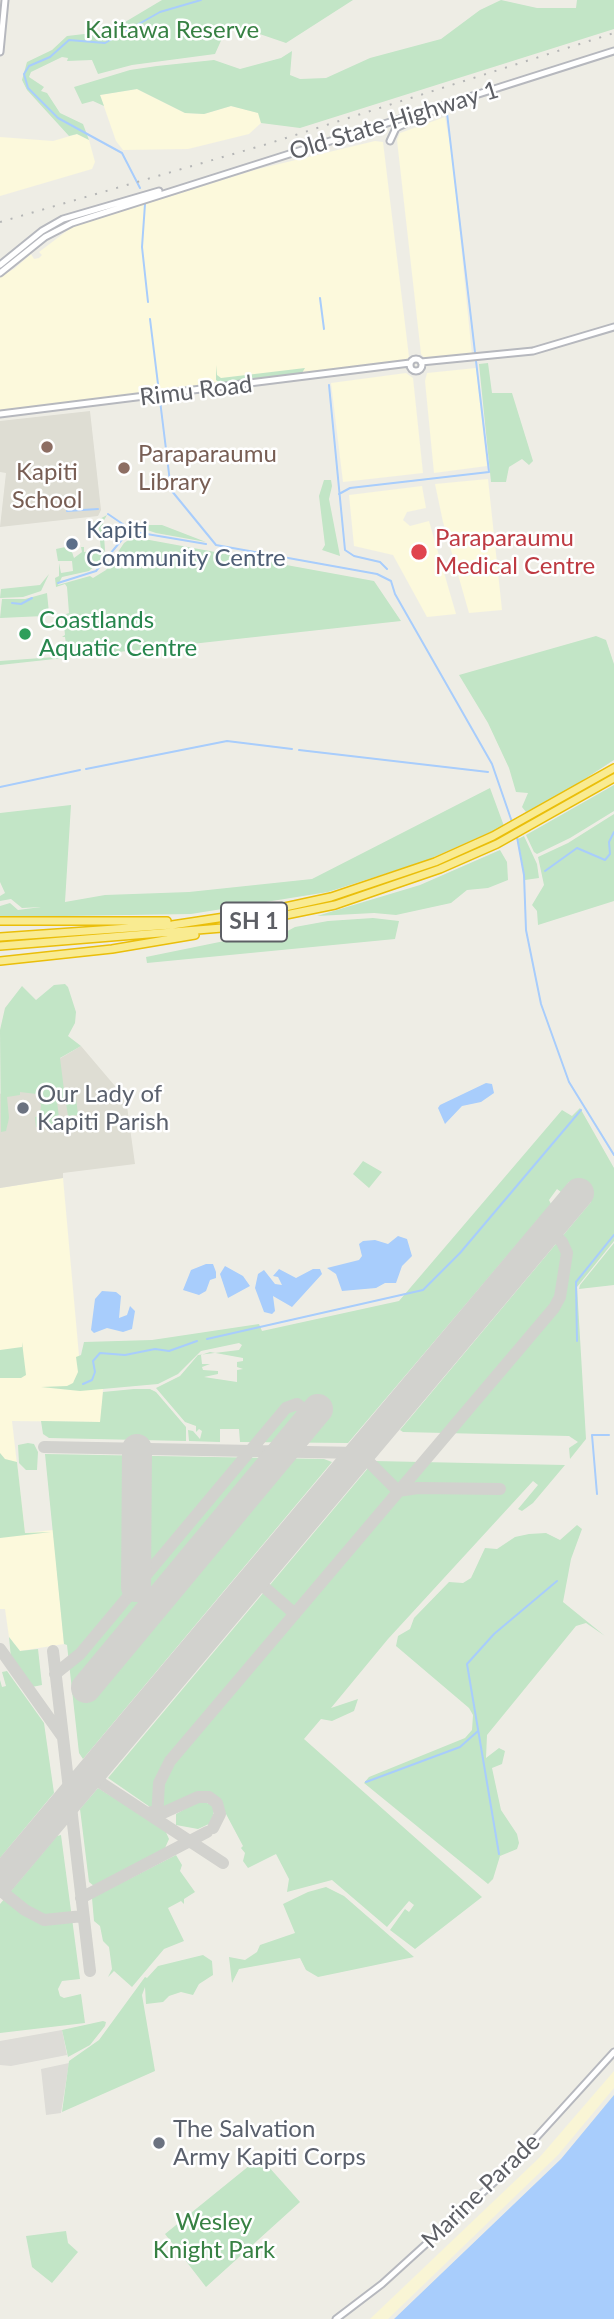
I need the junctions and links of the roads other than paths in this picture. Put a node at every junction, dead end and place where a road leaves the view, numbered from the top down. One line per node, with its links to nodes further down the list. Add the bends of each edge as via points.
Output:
1 (5, 0): 3 (main road)
2 (614, 51): 4 (main road, Old State Highway 1)
3 (0, 52)
4 (445, 105): 5 (main road, via 396,128); 6 (main road, Old State Highway 1)
5 (390, 141)
6 (143, 198): 7 (main road, Old State Highway 1, via 52,225); 8 (main road, Old State Highway 1, via 45,237)
7 (0, 265)
8 (0, 273)
9 (614, 327): 10 (main road, via 533,351)
10 (422, 365): 11 (main road, via 415,359); 11 (main road, via 417,372)
11 (410, 366): 12 (main road, Rimu Road)
12 (0, 414)
13 (614, 768): 15 (highway, SH 1)
14 (614, 778): 15 (highway, SH 1, via 539,823)
15 (495, 840): 17 (highway, SH 1, via 331,897); 18 (highway, SH 1, via 379,891)
16 (0, 921): 17 (highway)
17 (206, 921): 19 (highway, SH 1)
18 (222, 928): 20 (highway, SH 1); 21 (highway, via 112,949)
19 (0, 937)
20 (0, 946)
21 (0, 961)
22 (614, 2052): 23 (main road, Marine Parade, via 497,2180 382,2284)
23 (336, 2319)

